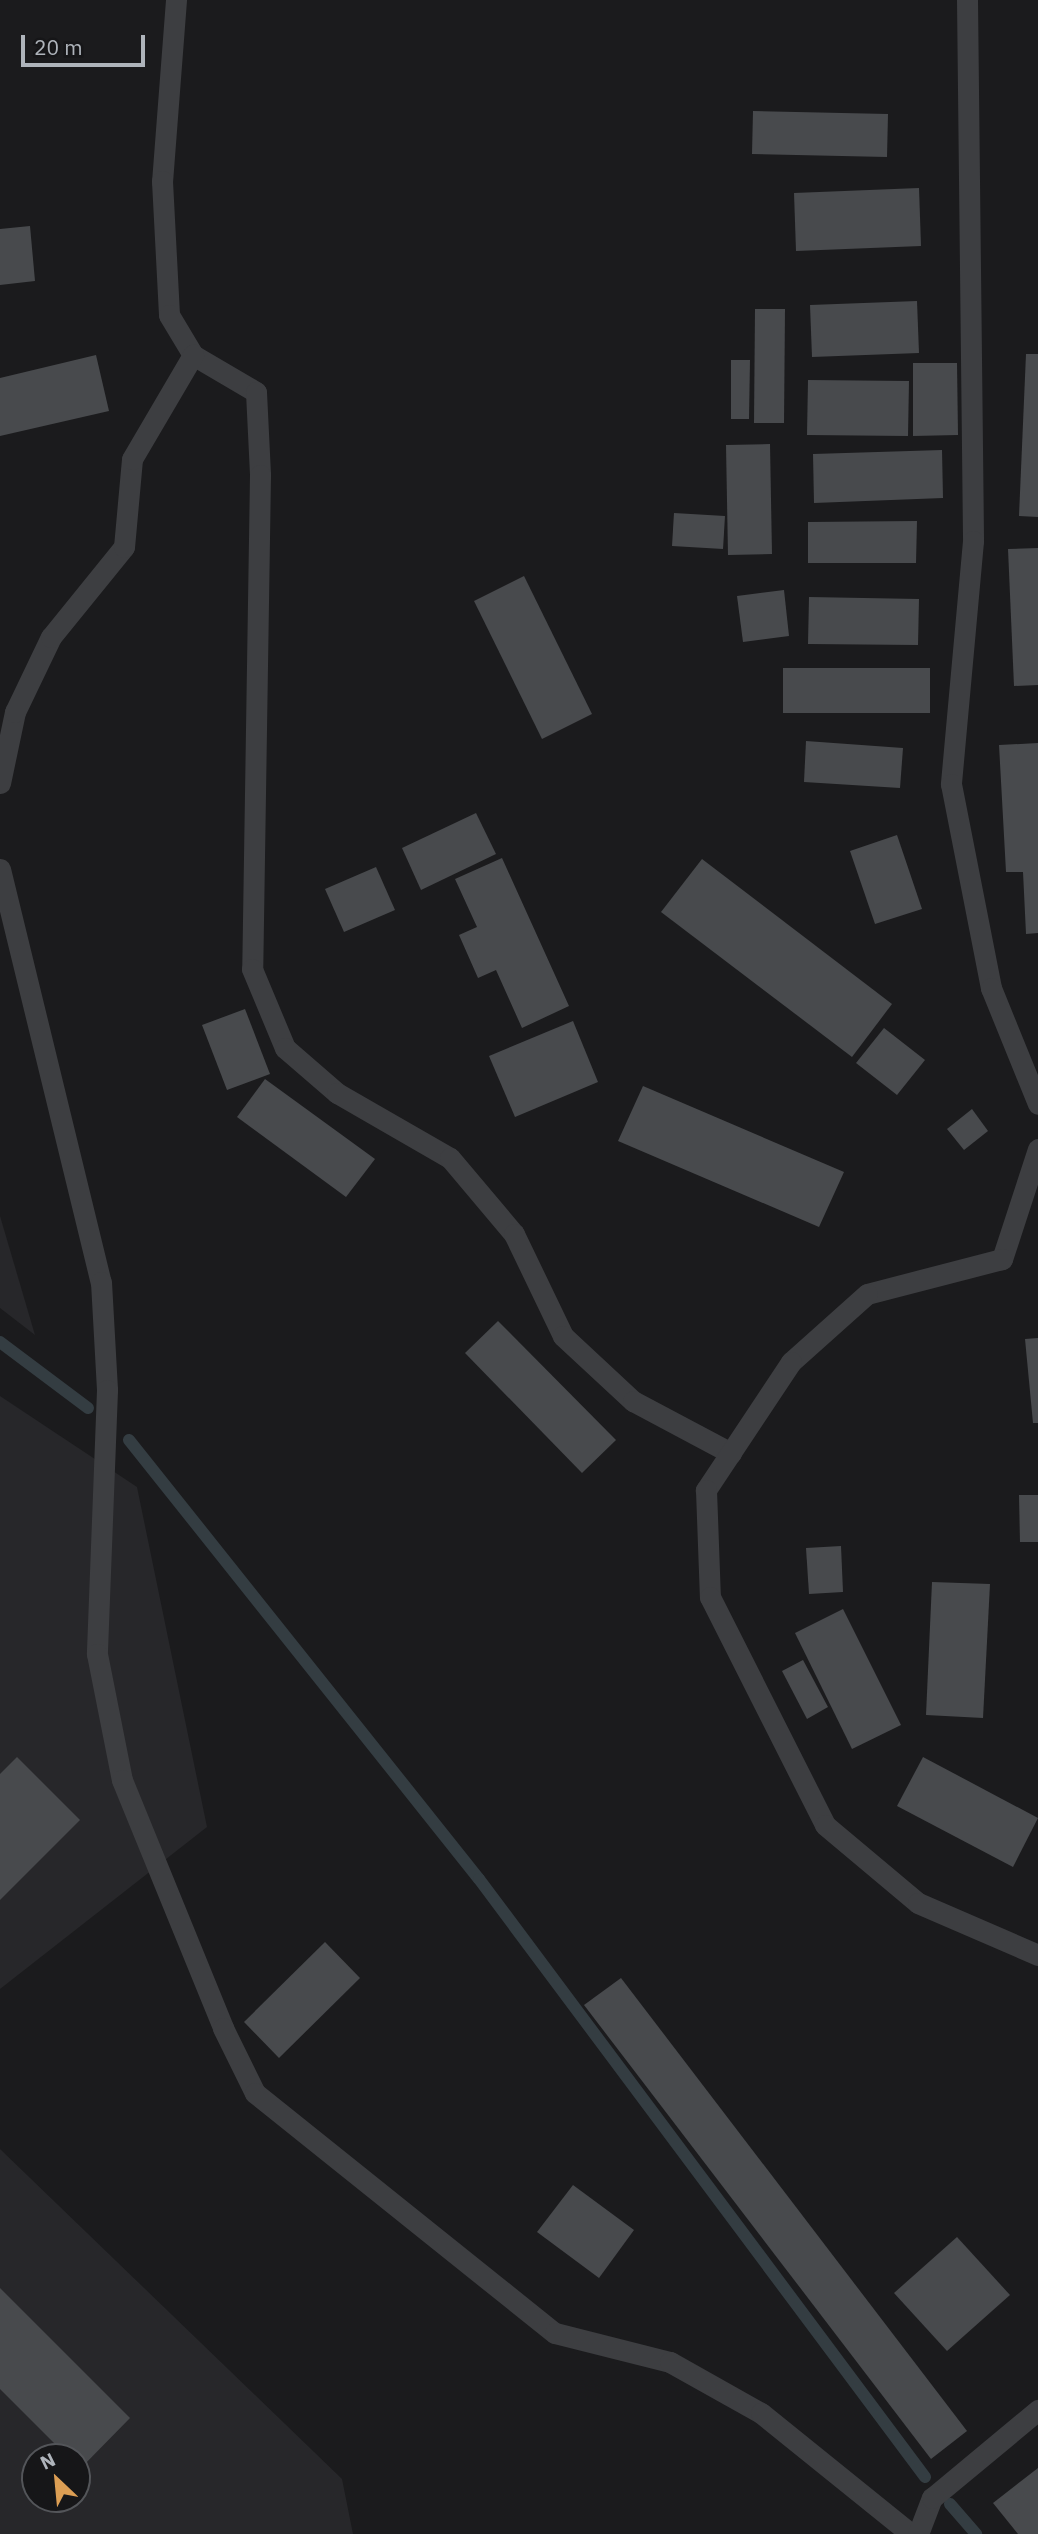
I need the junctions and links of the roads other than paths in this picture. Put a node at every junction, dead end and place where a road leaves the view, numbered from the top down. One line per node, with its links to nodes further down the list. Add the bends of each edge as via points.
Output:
1 (176, 0): 3 (street, via 162,181 169,314)
2 (967, 0): 6 (street, via 973,541 951,784 991,988)
3 (193, 355): 4 (street, via 132,458 124,547 51,637 15,712); 8 (street, via 256,393 260,475 252,970 285,1048 337,1093 450,1158 514,1234 563,1336 633,1401)
4 (0, 783)
5 (0, 869): 11 (street, via 101,1282 107,1390 97,1654 122,1780 223,2028 255,2093 555,2333 670,2362 761,2413)
6 (1038, 1104)
7 (1038, 1149): 8 (street, via 1002,1259 867,1294 791,1362)
8 (731, 1452): 9 (street, via 706,1490 710,1597 825,1825 918,1903)
9 (1038, 1955)
10 (1038, 2410): 12 (street, via 932,2498)
11 (911, 2534)
12 (918, 2534)

